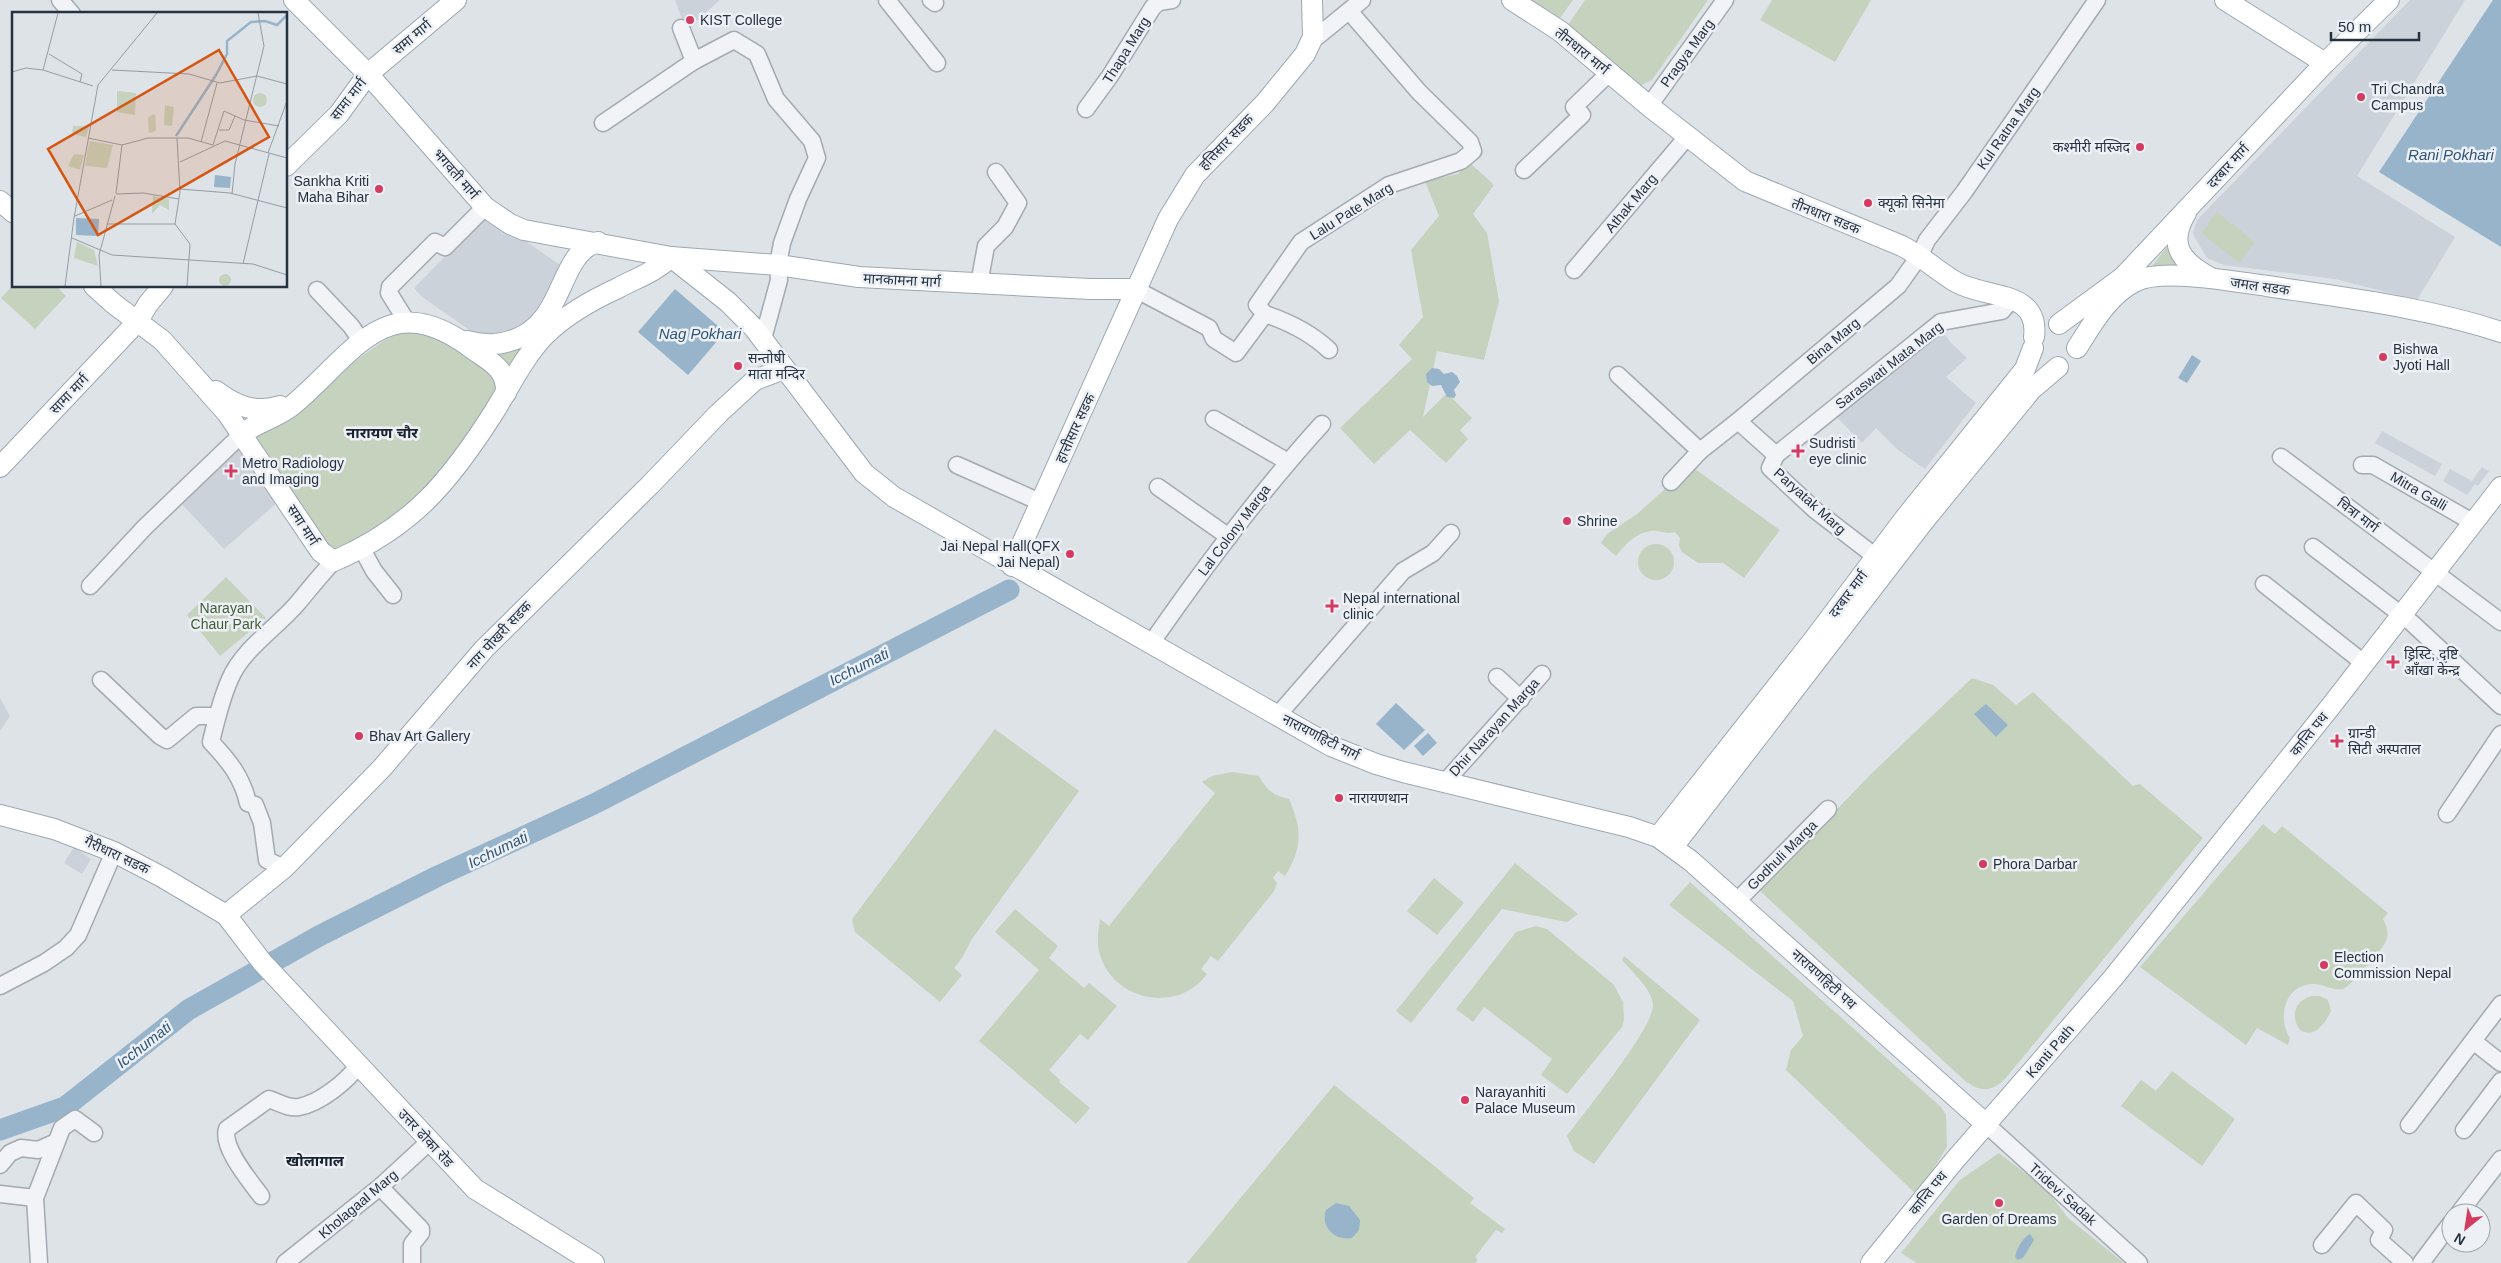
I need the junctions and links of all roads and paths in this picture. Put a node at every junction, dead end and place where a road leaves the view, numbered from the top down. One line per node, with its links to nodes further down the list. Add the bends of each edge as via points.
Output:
1 (60, 0): 13 (street)
2 (294, 0): 21 (main road, भगवती मार्ग)
3 (456, 0): 21 (main road, समा मार्ग)
4 (886, 0): 18 (street)
5 (1172, 0): 23 (street, Thapa Marg, via 1159,2 1153,7)
6 (1312, 0): 16 (main road, हत्तिसार सडक)
7 (1362, 0): 14 (street)
8 (1512, 0): 20 (main road, तीनधारा मार्ग, via 1560,31)
9 (1725, 0): 22 (street, Pragya Marg)
10 (2097, 0): 34 (street, Kul Ratna Marg, via 1927,240)
11 (2225, 0): 19 (main road)
12 (2390, 0): 19 (main road, दरबार मार्ग)
13 (70, 12)
14 (1350, 12): 16 (street); 45 (street, Lalu Pate Marg, via 1420,92 1470,142 1473,152 1461,161 1389,185 1300,242 1257,305)
15 (681, 28): 17 (street)
16 (1313, 37): 42 (main road, हत्तिसार सडक, via 1292,71 1190,182 1168,218)
17 (694, 61): 24 (street); 36 (street, via 734,40 757,54 776,99 812,141 817,158 785,232)
18 (937, 63)
19 (2325, 63): 30 (main road, दरबार मार्ग)
20 (1610, 73): 22 (main road, तीनधारा मार्ग); 27 (street, via 1574,107 1582,115)
21 (368, 74): 26 (main road, सामा मार्ग, via 339,114); 31 (main road, भगवती मार्ग)
22 (1649, 106): 25 (main road, तीनधारा सडक)
23 (1086, 109)
24 (603, 123)
25 (1687, 136): 34 (main road, तीनधारा सडक, via 1734,174 1756,187); 37 (street, Athak Marg)
26 (288, 164)
27 (1524, 170)
28 (996, 172): 39 (street, via 1018,203 1006,227 986,246)
29 (0, 201): 32 (main road)
30 (2192, 202): 38 (main road, via 2177,231 2178,249 2192,266); 49 (main road, दरबार मार्ग, via 2123,276)
31 (485, 207): 33 (main road, भगवती मार्ग, via 524,230); 47 (street, via 445,247 435,242 390,287 389,293)
32 (12, 211)
33 (598, 242): 35 (main road, भगवती मार्ग); 48 (main road, via 588,245 574,261)
34 (1920, 255): 44 (main road, तीनधारा सडक, via 1962,285); 64 (street, Bina Marg, via 1898,286)
35 (671, 256): 36 (main road, मानकामना मार्ग); 48 (main road, via 660,268); 52 (main road, नारायणहिटी मार्ग, via 728,302)
36 (778, 264): 39 (main road, मानकामना मार्ग, via 859,277); 52 (street, via 779,280)
37 (1574, 270)
38 (2213, 279): 50 (main road, जमल सडक, via 2373,302); 55 (main road, जमल सडक, via 2151,276 2137,281 2114,296)
39 (979, 284): 42 (main road, मानकामना मार्ग)
40 (96, 288): 46 (main road)
41 (161, 288): 46 (main road, सामा मार्ग)
42 (1135, 289): 45 (street, via 1209,328 1214,339 1236,353); 77 (main road, हात्तीसार सडक)
43 (317, 290): 53 (street)
44 (2015, 300): 54 (main road, via 2031,312 2035,322); 68 (street, Saraswati Mata Marg, via 2002,311 1948,320 1936,326)
45 (1265, 314): 56 (street, via 1291,323)
46 (138, 321): 57 (main road); 73 (main road, सामा मार्ग)
47 (407, 322): 51 (main road, via 429,324); 53 (main road, via 379,331)
48 (549, 324): 51 (main road, via 499,345); 61 (main road)
49 (2058, 324): 54 (main road, via 2047,325); 55 (main road, via 2074,335)
50 (2501, 332)
51 (460, 339): 61 (main road, via 500,370 506,381)
52 (763, 339): 59 (main road, नारायणहिटी मार्ग)
53 (362, 342): 62 (main road)
54 (2034, 343): 58 (main road, via 2035,354 2044,365); 83 (main road, दरबार मार्ग, via 2025,368 2017,379)
55 (2077, 348): 58 (main road, via 2068,363)
56 (1329, 350)
57 (183, 362): 62 (main road, via 224,396 248,409 272,408); 66 (main road)
58 (2058, 367): 104 (main road, दरबार मार्ग, via 2031,390)
59 (784, 369): 85 (main road, नारायणहिटी मार्ग, via 864,473 894,497); 110 (main road, नाग पोखरी सडक, via 755,380 719,413 484,649 382,768)
60 (1618, 375): 67 (street)
61 (506, 392): 82 (main road, via 470,448 434,495 415,513)
62 (305, 395): 66 (main road, via 285,412 255,424)
63 (1214, 419): 70 (street)
64 (1738, 421): 67 (street); 68 (street, Paryatak Marg)
65 (1322, 424): 70 (street, Lal Colony Marga)
66 (242, 434): 84 (main road, समा मार्ग, via 321,552); 88 (street)
67 (1700, 451): 74 (street)
68 (1776, 455): 83 (street, Paryatak Marg, via 1770,468 1815,510)
69 (2281, 457): 86 (street, चित्रा मार्ग)
70 (1288, 462): 80 (street, Lal Colony Marga)
71 (957, 465): 77 (street)
72 (2362, 465): 78 (street, Mitra Galli, via 2373,465)
73 (0, 467)
74 (1671, 482)
75 (1158, 487): 80 (street)
76 (2501, 487): 78 (main road, कान्ति पथ)
77 (1040, 502): 85 (main road, हात्तीसार सडक)
78 (2474, 523): 86 (main road, कान्ति पथ)
79 (1451, 533): 99 (street, via 1432,553 1403,571)
80 (1228, 537): 92 (street, Lal Colony Marga)
81 (2313, 547): 90 (street)
82 (362, 549): 84 (main road); 89 (street)
83 (1876, 557): 104 (main road, दरबार मार्ग)
84 (334, 562): 100 (street, via 250,650 230,678)
85 (1012, 566): 92 (main road, नारायणहिटी मार्ग)
86 (2435, 574): 90 (main road, कान्ति पथ); 91 (street, चित्रा मार्ग)
87 (2264, 584): 93 (street)
88 (90, 586)
89 (393, 595)
90 (2403, 615): 93 (main road, कान्ति पथ); 98 (street)
91 (2501, 622)
92 (1152, 642): 99 (main road, नारायणहिटी मार्ग)
93 (2365, 664): 114 (main road, कान्ति पथ)
94 (1542, 674): 97 (street, Dhir Narayan Marga)
95 (1497, 677): 97 (street)
96 (101, 680): 100 (street, via 167,740 196,716)
97 (1520, 699): 102 (street, Dhir Narayan Marga)
98 (2501, 706)
99 (1278, 715): 102 (main road, नारायणहिटी मार्ग, via 1331,746 1376,764)
100 (217, 716): 110 (street, via 211,742 230,762 244,786 248,803 256,805 267,860)
101 (2501, 734): 105 (street)
102 (1446, 781): 107 (main road, नारायणहिटी मार्ग)
103 (1828, 809): 112 (street, Godhuli Marga)
104 (1688, 814): 107 (main road); 108 (main road, दरबार मार्ग); 111 (main road, via 1690,843)
105 (2447, 814)
106 (0, 815): 109 (main road, गैरीधारा सडक, via 54,828)
107 (1617, 824): 108 (main road, नारायणहिटी मार्ग)
108 (1666, 842): 111 (main road, नारायणहिटी पथ)
109 (114, 852): 113 (main road, गैरीधारा सडक, via 162,876); 115 (street, via 78,936 44,963)
110 (284, 868): 113 (main road, नाग पोखरी सडक)
111 (1710, 878): 112 (main road, नारायणहिटी पथ)
112 (1736, 902): 121 (main road, नारायणहिटी पथ)
113 (226, 915): 119 (main road, उत्तर ढोका रोड, via 262,962)
114 (2113, 978): 121 (main road, Kanti Path)
115 (0, 986)
116 (2501, 1004): 117 (street)
117 (2473, 1041): 118 (street); 122 (street)
118 (2501, 1063)
119 (358, 1066): 125 (main road, उत्तर ढोका रोड); 131 (street, via 313,1102 292,1107 269,1098 227,1129 225,1134 231,1152)
120 (2501, 1081): 123 (street)
121 (1987, 1125): 140 (main road, कान्ति पथ); 141 (street, Tridevi Sadak)
122 (2409, 1125)
123 (2464, 1130)
124 (94, 1133): 126 (street, via 75,1119 62,1128)
125 (429, 1142): 129 (street, Kholagaal Marg); 139 (main road, उत्तर ढोका रोड, via 475,1189)
126 (54, 1143): 128 (street, via 38,1150 21,1148 10,1153); 132 (street)
127 (2501, 1159): 133 (street)
128 (0, 1165)
129 (380, 1187): 137 (street, Kholagaal Marg); 138 (street, via 421,1229 412,1244)
130 (0, 1194): 132 (street)
131 (261, 1196)
132 (35, 1198): 136 (street)
133 (2466, 1203)
134 (2441, 1236): 143 (street)
135 (2322, 1245): 142 (street, via 2356,1203 2384,1230 2379,1240)
136 (39, 1263)
137 (286, 1263)
138 (412, 1263)
139 (594, 1263)
140 (1871, 1263)
141 (2139, 1263)
142 (2405, 1263)
143 (2421, 1263)

